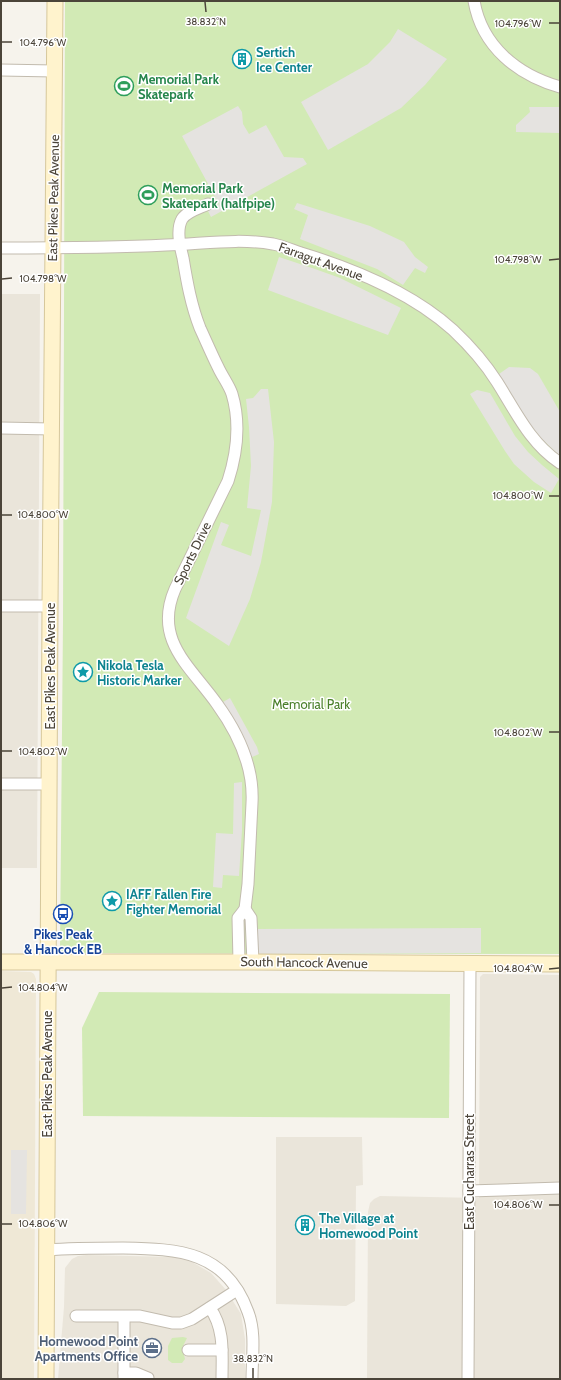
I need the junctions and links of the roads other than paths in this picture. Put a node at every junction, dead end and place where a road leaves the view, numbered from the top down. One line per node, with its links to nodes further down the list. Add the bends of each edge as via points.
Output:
1 (55, 1): 4 (main road, East Pikes Peak Avenue)
2 (474, 1): 5 (street, via 485,31 504,57 531,77)
3 (1, 70): 4 (street)
4 (54, 71): 9 (main road, East Pikes Peak Avenue)
5 (560, 87)
6 (208, 204): 7 (street, Sports Drive, via 190,212 181,220)
7 (180, 244): 9 (street, Farragut Avenue); 12 (street, Farragut Avenue, via 240,241 275,244 347,269 413,302 443,322 471,348 485,364 531,437); 18 (street, Sports Drive, via 195,315 232,393 237,418 237,445 228,481 171,598 167,618 176,649 218,705 245,755 250,771 253,792 248,884 245,909 238,918)
8 (1, 248): 9 (street, Farragut Avenue)
9 (52, 248): 11 (main road, East Pikes Peak Avenue)
10 (1, 428): 11 (street)
11 (52, 429): 14 (main road, East Pikes Peak Avenue)
12 (560, 463)
13 (1, 606): 14 (street)
14 (50, 606): 16 (main road, East Pikes Peak Avenue)
15 (1, 784): 16 (street)
16 (49, 784): 19 (main road, East Pikes Peak Avenue)
17 (1, 962): 19 (main road, South Hancock Avenue)
18 (246, 962): 19 (main road, South Hancock Avenue); 20 (main road, South Hancock Avenue)
19 (48, 963): 24 (main road, East Pikes Peak Avenue)
20 (470, 964): 21 (main road, South Hancock Avenue); 23 (street, East Cucharras Street)
21 (560, 964)
22 (560, 1188): 23 (street)
23 (469, 1191): 36 (street, East Cucharras Street)
24 (46, 1250): 25 (street, via 85,1248 182,1252 215,1266); 32 (main road, East Pikes Peak Avenue)
25 (237, 1290): 26 (street); 35 (street, via 248,1312 252,1334)
26 (210, 1308): 28 (street, via 181,1323 140,1316); 30 (street, via 219,1324)
27 (76, 1316): 28 (street)
28 (124, 1317): 31 (street)
29 (188, 1350): 30 (street)
30 (222, 1350): 34 (street)
31 (124, 1376): 33 (street, via 136,1373)
32 (46, 1379)
33 (148, 1379)
34 (222, 1379)
35 (252, 1379)
36 (468, 1379)

